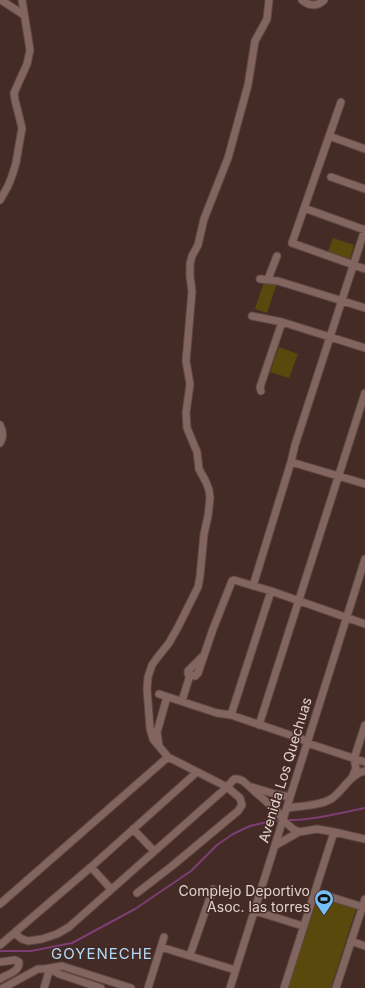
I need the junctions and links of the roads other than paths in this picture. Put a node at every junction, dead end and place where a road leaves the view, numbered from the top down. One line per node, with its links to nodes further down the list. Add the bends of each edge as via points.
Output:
1 (1, 0): 6 (street)
2 (22, 0): 6 (street)
3 (269, 0): 46 (street, via 267,19 255,41 248,85 228,158 190,264 192,291 186,361 190,384 186,413 187,428 197,452 210,498 198,587 169,643 152,665 148,678 150,728 153,739)
4 (302, 0): 5 (street, via 315,5)
5 (324, 0)
6 (24, 15): 12 (street, via 30,56 14,94 22,128 14,169)
7 (341, 102): 8 (street)
8 (329, 136): 9 (street); 13 (street)
9 (365, 149)
10 (331, 177): 11 (street)
11 (365, 189)
12 (0, 200)
13 (304, 208): 14 (street); 16 (street, via 292,244)
14 (365, 230): 16 (street)
15 (277, 256): 19 (street)
16 (353, 265): 17 (street); 20 (street)
17 (365, 269)
18 (260, 278): 19 (street)
19 (268, 279): 20 (street)
20 (342, 300): 21 (street); 24 (street)
21 (365, 308)
22 (252, 316): 23 (street)
23 (282, 322): 24 (street); 26 (street, via 260,387)
24 (330, 337): 25 (street); 30 (street)
25 (365, 348)
26 (262, 391)
27 (365, 393): 31 (street)
28 (0, 425): 29 (street, via 3,436)
29 (0, 443)
30 (291, 462): 31 (street); 34 (street)
31 (338, 476): 32 (street); 36 (street)
32 (365, 484)
33 (365, 559): 37 (street, Avenida Los Quechuas)
34 (253, 586): 35 (street); 41 (street, via 234,580 231,582 205,654 187,673 190,676)
35 (271, 591): 36 (street); 42 (street)
36 (298, 600): 37 (street); 43 (street)
37 (346, 617): 38 (street); 45 (street, Avenida Los Quechuas)
38 (365, 624)
39 (159, 694): 40 (street)
40 (167, 697): 41 (street); 46 (street, via 157,732)
41 (182, 701): 42 (street)
42 (231, 715): 43 (street)
43 (259, 725): 45 (street)
44 (365, 725): 48 (street)
45 (307, 743): 48 (street); 55 (street, Avenida Los Quechuas)
46 (159, 746): 47 (street)
47 (168, 757): 51 (street); 70 (street)
48 (354, 759): 49 (street); 52 (street, via 356,768)
49 (365, 762)
50 (365, 771): 52 (street)
51 (197, 772): 54 (street); 58 (street)
52 (352, 778): 56 (street, via 330,799 316,804)
53 (248, 785): 54 (street, via 234,779); 55 (street); 57 (street, via 278,812)
54 (227, 787): 63 (street); 68 (street, via 240,798 241,808)
55 (290, 797): 56 (street, Avenida Los Quechuas)
56 (287, 808): 57 (street, Avenida Los Quechuas)
57 (283, 820): 59 (street); 62 (street, Avenida Los Quechuas)
58 (133, 829): 63 (street); 64 (street)
59 (299, 832): 60 (street, via 317,829); 62 (street)
60 (334, 832): 61 (street); 67 (street)
61 (365, 840)
62 (276, 845): 72 (street, Avenida Los Quechuas)
63 (154, 851): 65 (street)
64 (91, 866): 65 (street); 74 (street)
65 (112, 889): 74 (street, via 69,927 57,934 28,941)
66 (213, 889): 80 (street)
67 (315, 892): 71 (street); 73 (street)
68 (136, 893)
69 (365, 899): 71 (street)
70 (0, 904)
71 (362, 907): 76 (street)
72 (255, 911): 73 (street); 83 (street, Avenida Los Quechuas)
73 (303, 926): 91 (street)
74 (14, 933): 77 (street)
75 (164, 937): 79 (street)
76 (351, 941): 78 (street); 92 (street)
77 (0, 945)
78 (365, 946)
79 (161, 947): 80 (street); 89 (street)
80 (190, 955): 83 (street)
81 (0, 962): 84 (street, via 15,960 20,965 18,969)
82 (50, 968): 85 (street, via 38,969); 86 (street); 87 (street, via 59,974); 88 (street, via 62,966)
83 (235, 970): 90 (street, Avenida Los Quechuas)
84 (0, 979)
85 (3, 988)
86 (44, 988)
87 (99, 988)
88 (132, 988)
89 (148, 988)
90 (230, 988)
91 (284, 988)
92 (336, 988)

